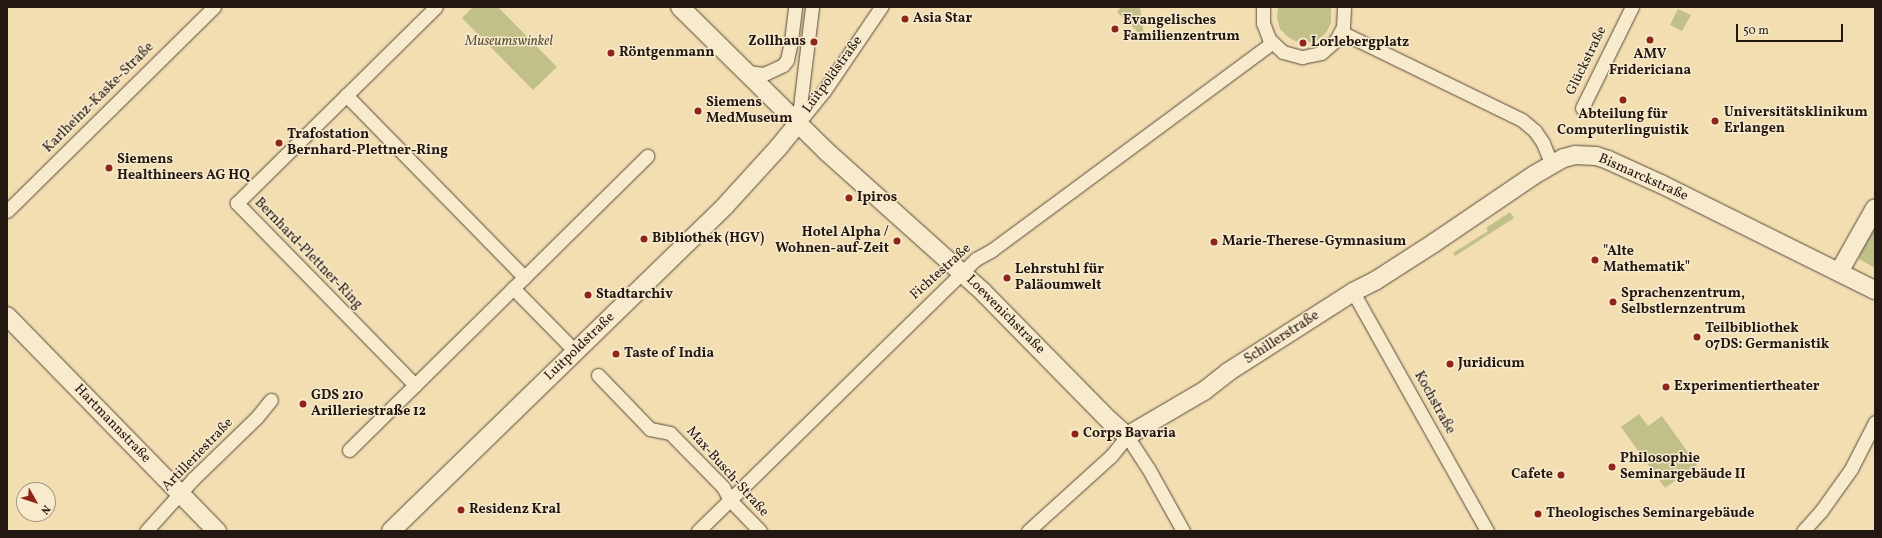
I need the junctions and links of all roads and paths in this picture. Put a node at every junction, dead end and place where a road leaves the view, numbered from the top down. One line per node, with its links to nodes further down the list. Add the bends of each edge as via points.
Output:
1 (214, 7): 19 (street, Karlheinz-Kaske-Straße)
2 (436, 7): 13 (street, Bernhard-Plettner-Ring)
3 (680, 7): 12 (street, Loewenichstraße)
4 (795, 7): 12 (street, via 791,41 783,65 764,74)
5 (812, 7): 15 (street)
6 (881, 7): 15 (street, Luitpoldstraße, via 824,91)
7 (1263, 7): 11 (street, via 1263,23)
8 (1344, 7): 10 (street)
9 (1632, 7): 14 (street, Glückstraße)
10 (1341, 32): 11 (street, via 1325,50 1307,57 1288,54); 17 (street, via 1522,120 1535,131 1543,143)
11 (1272, 43): 20 (street, Fichtestraße, via 992,250 976,258)
12 (747, 72): 15 (street, Loewenichstraße)
13 (346, 95): 22 (street); 29 (street, Bernhard-Plettner-Ring, via 236,203)
14 (1582, 108)
15 (798, 123): 20 (street, Loewenichstraße); 27 (street, Luitpoldstraße, via 725,206)
16 (647, 156): 22 (street)
17 (1552, 165): 21 (street, Bismarckstraße, via 1575,155 1596,156 1608,160 1731,217); 25 (street, Schillerstraße, via 1376,281)
18 (1875, 208): 21 (street)
19 (7, 212)
20 (962, 272): 32 (street, Loewenichstraße); 35 (street, Fichtestraße)
21 (1839, 272): 24 (street, Bismarckstraße)
22 (524, 277): 23 (street)
23 (513, 288): 27 (street); 29 (street)
24 (1875, 290)
25 (1352, 292): 32 (street, Schillerstraße, via 1221,377 1204,391); 43 (street, Kochstraße)
26 (7, 316): 34 (street, Hartmannstraße)
27 (575, 351): 38 (street, Luitpoldstraße)
28 (598, 375): 35 (street, Max-Busch-Straße, via 650,429 670,433 723,487)
29 (415, 385): 33 (street)
30 (271, 400): 34 (street, Artilleriestraße)
31 (1875, 422): 44 (street, via 1851,469)
32 (1127, 436): 41 (street, Schillerstraße, via 1111,456); 42 (street, Loewenichstraße)
33 (349, 450)
34 (181, 494): 36 (street, Artilleriestraße); 37 (street, Hartmannstraße)
35 (730, 500): 39 (street, Fichtestraße); 40 (street, Max-Busch-Straße)
36 (146, 531)
37 (217, 531)
38 (391, 531)
39 (698, 531)
40 (760, 531)
41 (1028, 531)
42 (1183, 531)
43 (1487, 531)
44 (1803, 531)

